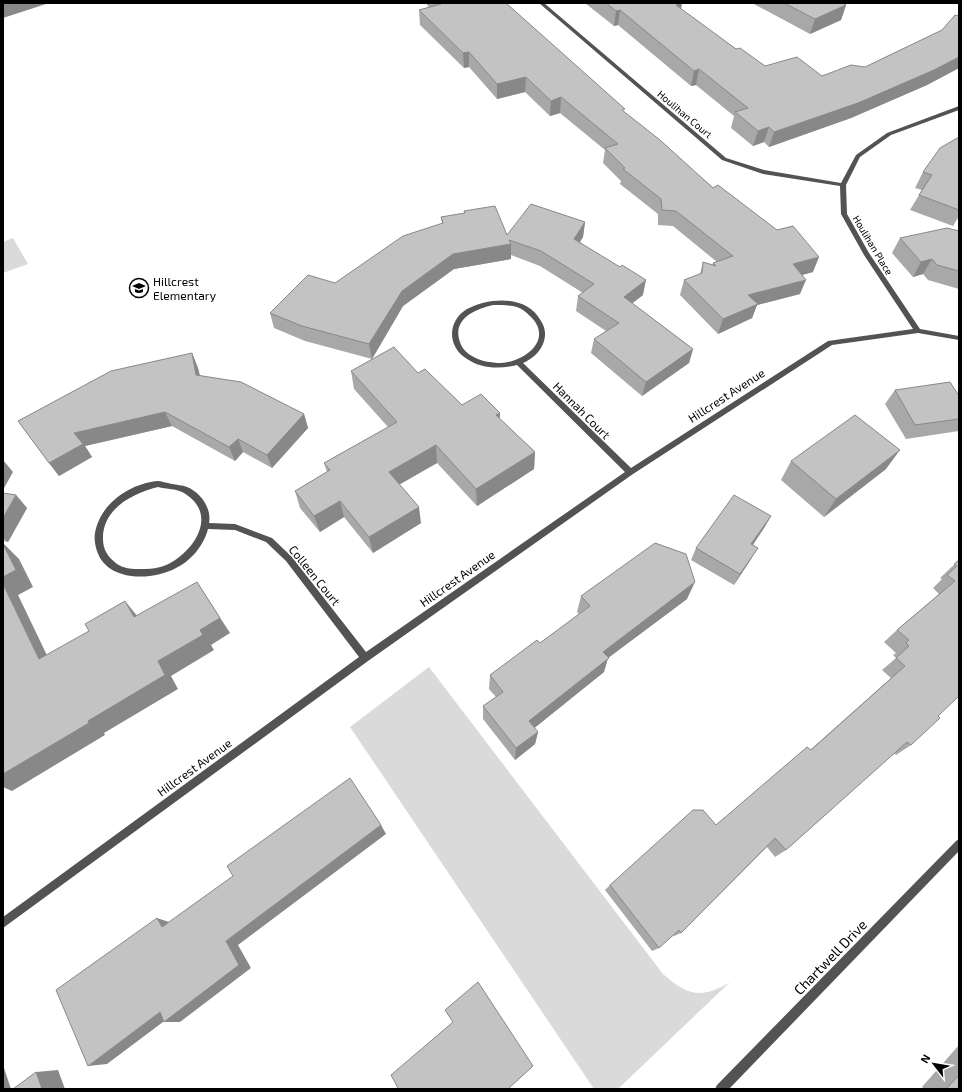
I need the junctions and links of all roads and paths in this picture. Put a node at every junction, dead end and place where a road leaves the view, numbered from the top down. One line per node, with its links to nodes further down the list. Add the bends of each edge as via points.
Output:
1 (541, 3): 3 (street, Houlihan Court, via 724,159 763,172)
2 (959, 108): 3 (street, Houlihan Place, via 889,134 858,156)
3 (843, 185): 4 (street, Houlihan Place, via 844,214 866,254)
4 (918, 331): 5 (street, Hillcrest Avenue); 7 (street, Hillcrest Avenue, via 830,343)
5 (959, 338)
6 (518, 362): 6 (street, via 530,357 542,339 540,324 530,312 506,303 492,303 468,311 459,320 455,330 456,342 462,352 473,360 503,366); 7 (street, Hannah Court)
7 (630, 472): 9 (street, Hillcrest Avenue)
8 (206, 526): 8 (street, via 206,512 200,499 189,490 175,485 158,484 141,488 125,496 112,507 102,521 98,536 99,550 108,562 121,571 138,575 156,573 174,566 190,555 201,541); 9 (street, Colleen Court, via 235,527 269,540 289,559)
9 (365, 658): 11 (street, Hillcrest Avenue)
10 (959, 844): 12 (street, Chartwell Drive)
11 (3, 923)
12 (721, 1089)

